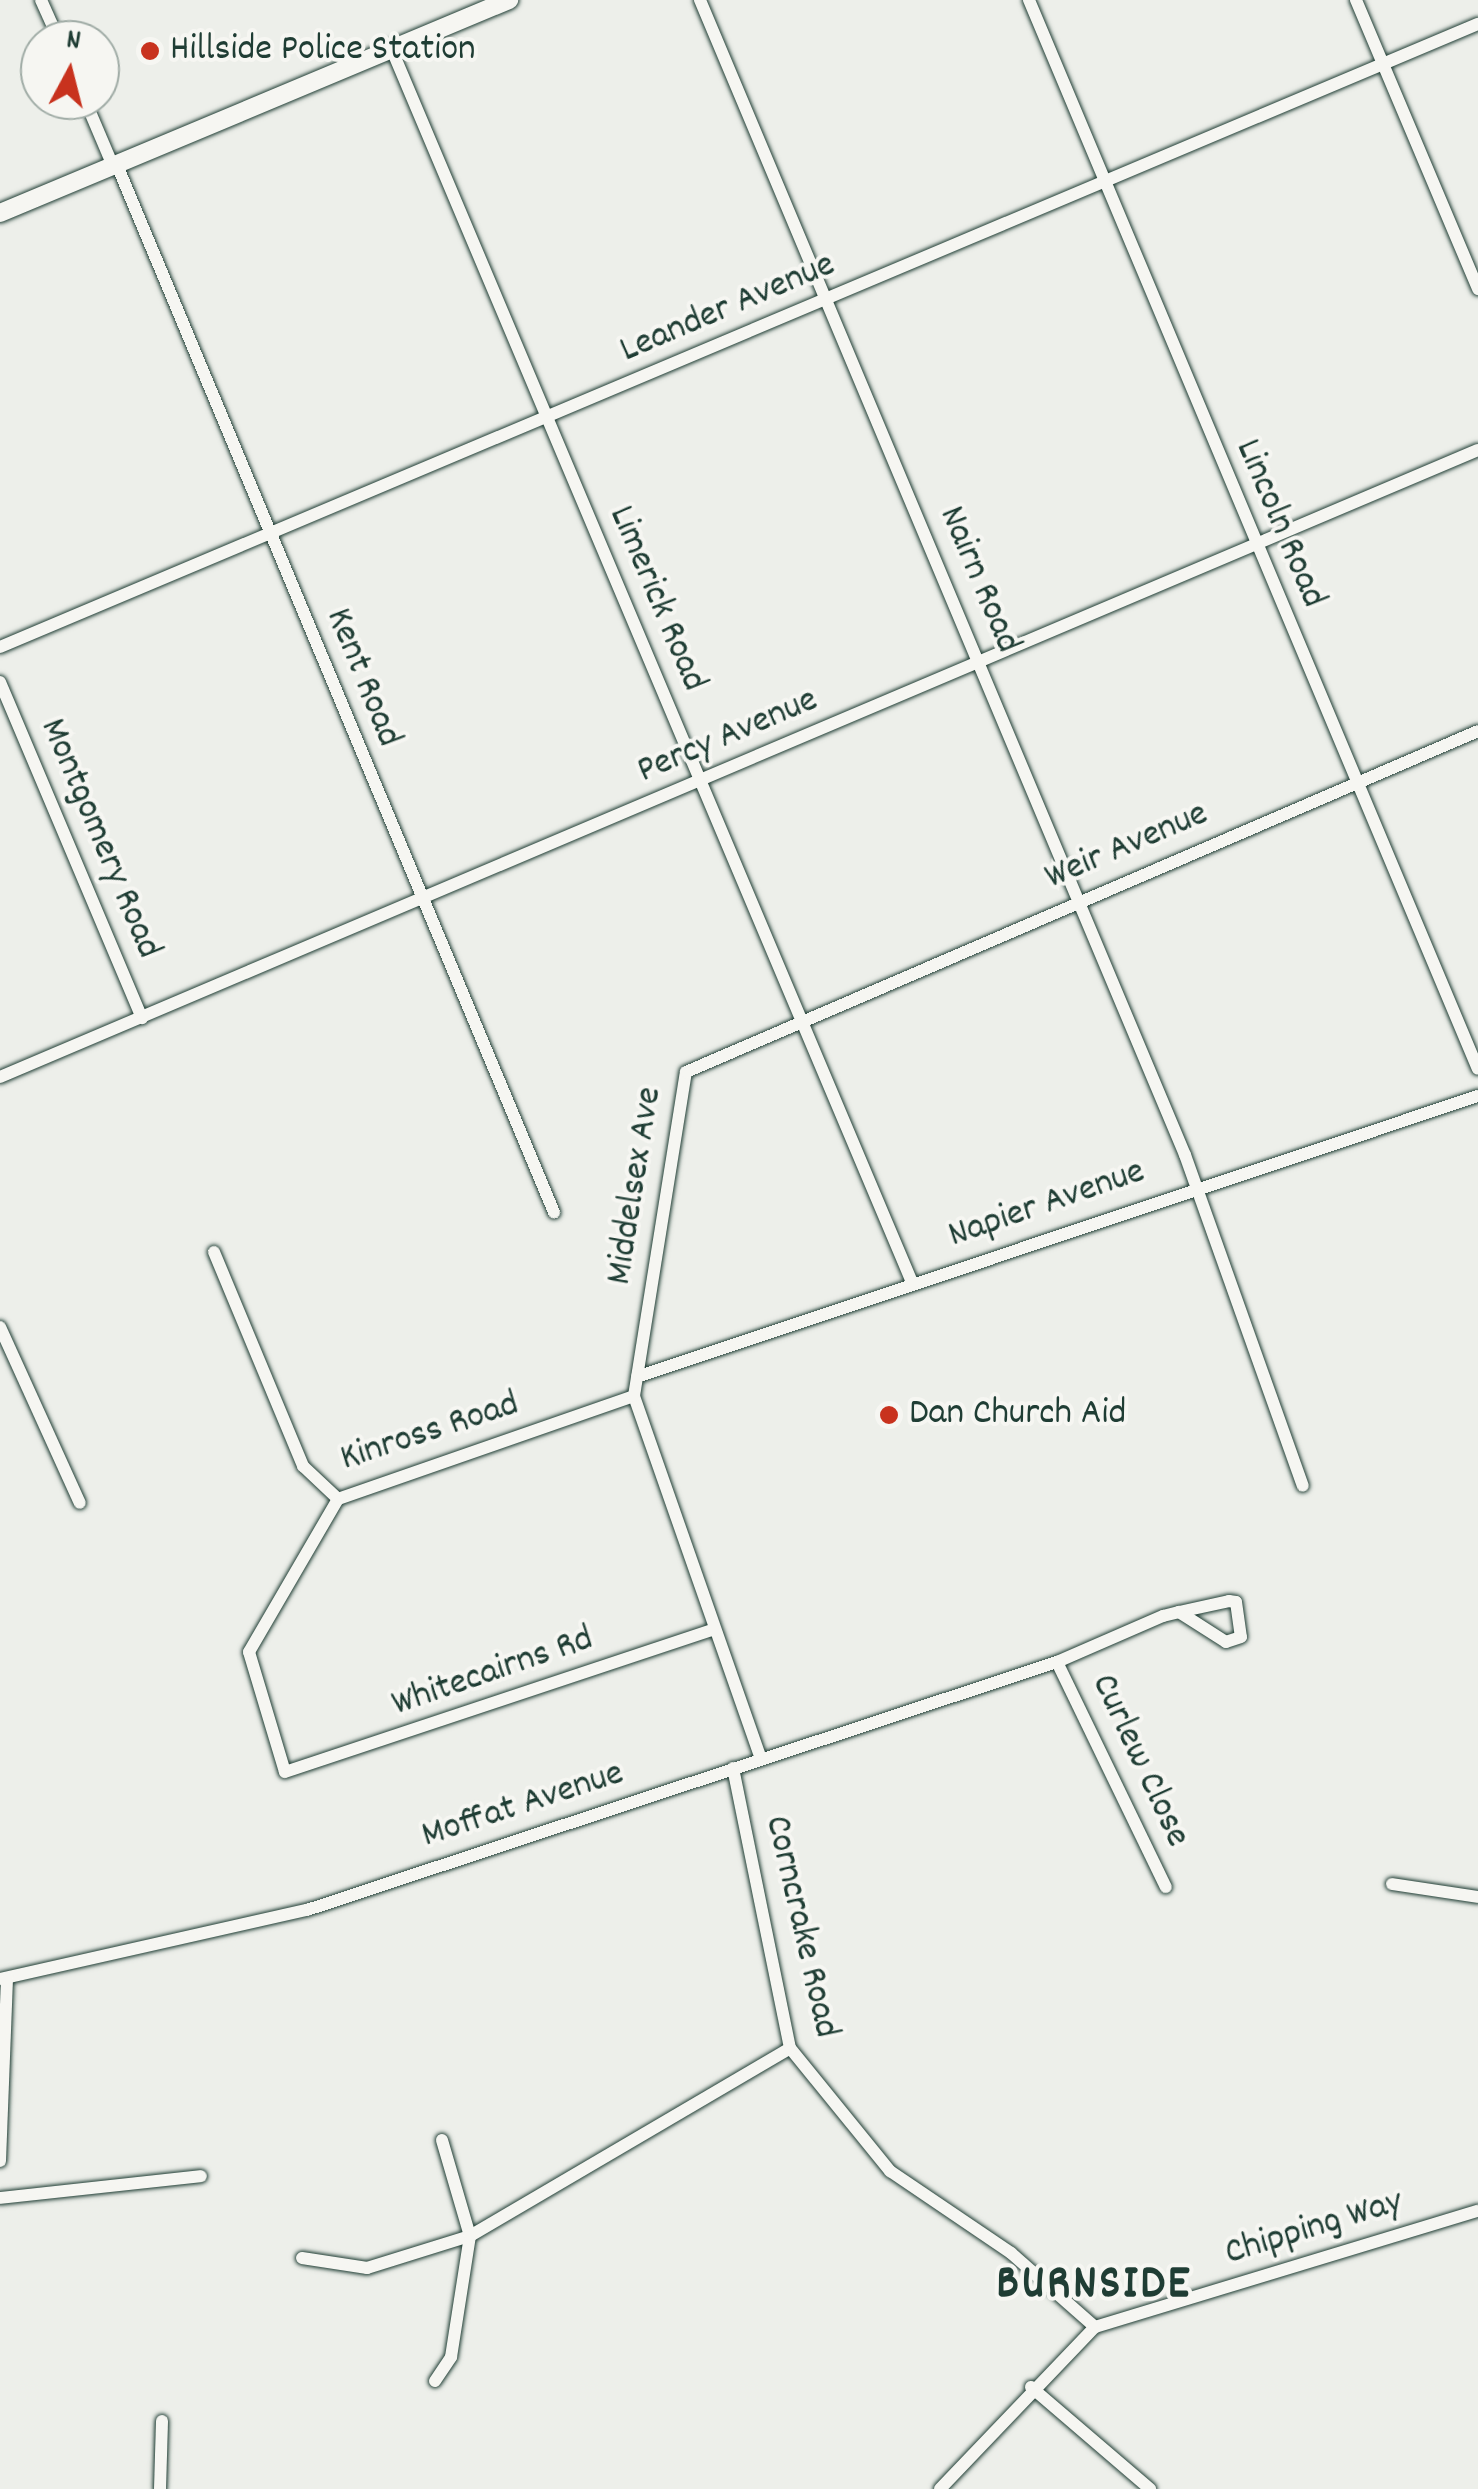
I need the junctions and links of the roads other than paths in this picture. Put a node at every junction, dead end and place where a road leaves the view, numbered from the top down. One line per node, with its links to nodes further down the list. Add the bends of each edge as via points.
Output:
1 (509, 0): 6 (main road)
2 (700, 0): 13 (street, Nairn Road)
3 (1028, 0): 10 (street, Lincoln Road)
4 (1356, 0): 7 (street)
5 (1478, 24): 7 (street, Leander Avenue)
6 (392, 50): 9 (main road); 14 (street, Limerick Road)
7 (1382, 64): 10 (street, Leander Avenue); 12 (street)
8 (94, 120): 9 (street, Kent Road)
9 (115, 166): 11 (main road); 16 (street, Kent Road)
10 (1104, 181): 13 (street, Leander Avenue); 17 (street, Lincoln Road)
11 (0, 213)
12 (1478, 288)
13 (826, 300): 14 (street, Leander Avenue); 19 (street, Nairn Road)
14 (546, 416): 16 (street, Leander Avenue); 22 (street, Limerick Road)
15 (1478, 450): 17 (street, Percy Avenue)
16 (273, 535): 18 (street, Leander Avenue); 24 (street, Kent Road)
17 (1256, 546): 19 (street, Percy Avenue); 23 (street, Lincoln Road)
18 (0, 647)
19 (981, 662): 22 (street, Percy Avenue); 25 (street, Nairn Road)
20 (0, 682): 27 (street, Montgomery Road)
21 (1478, 731): 23 (street, Weir Avenue)
22 (700, 782): 24 (street, Percy Avenue); 26 (street, Limerick Road)
23 (1354, 783): 25 (street, Weir Avenue); 28 (street, Lincoln Road)
24 (419, 898): 27 (street, Percy Avenue); 32 (street, Kent Road)
25 (1080, 900): 26 (street, Weir Avenue); 31 (street, Nairn Road)
26 (800, 1017): 34 (street, Limerick Road); 36 (street, Middelsex Ave, via 682,1078)
27 (142, 1018): 29 (street, Percy Avenue)
28 (1478, 1070)
29 (0, 1078)
30 (1478, 1096): 31 (street, Napier Avenue)
31 (1196, 1186): 34 (street, Napier Avenue); 38 (street, Nairn Road)
32 (554, 1212)
33 (214, 1252): 39 (street, Kinross Road, via 303,1466)
34 (912, 1282): 36 (street, Napier Avenue)
35 (0, 1327): 40 (street)
36 (637, 1377): 37 (street)
37 (634, 1396): 39 (street, Kinross Road); 42 (street)
38 (1303, 1486)
39 (338, 1499): 42 (street, Whitecairns Rd, via 249,1652 278,1767 295,1772)
40 (80, 1503)
41 (1179, 1612): 41 (street, Moffat Avenue, via 1236,1602 1242,1636 1226,1642); 43 (street, Moffat Avenue)
42 (711, 1630): 44 (street)
43 (1057, 1662): 44 (street, Moffat Avenue); 47 (street, Curlew Close)
44 (760, 1756): 45 (street, Moffat Avenue)
45 (734, 1768): 49 (street, Moffat Avenue, via 307,1910); 50 (street, Corncrake Road)
46 (1392, 1884): 48 (street)
47 (1166, 1888)
48 (1478, 1897)
49 (4, 1979): 52 (street)
50 (790, 2048): 56 (street); 58 (street, Corncrake Road, via 890,2171 1012,2252)
51 (442, 2140): 56 (street)
52 (0, 2160)
53 (202, 2176): 54 (street)
54 (0, 2198)
55 (1478, 2211): 58 (street, Chipping Way)
56 (470, 2236): 57 (street, via 367,2268); 59 (street, via 450,2357)
57 (302, 2258)
58 (1095, 2327): 60 (street, Chipping Way)
59 (435, 2381)
60 (1031, 2387): 63 (street, Chipping Way); 64 (street)
61 (162, 2421): 62 (street)
62 (160, 2489)
63 (940, 2489)
64 (1150, 2489)

